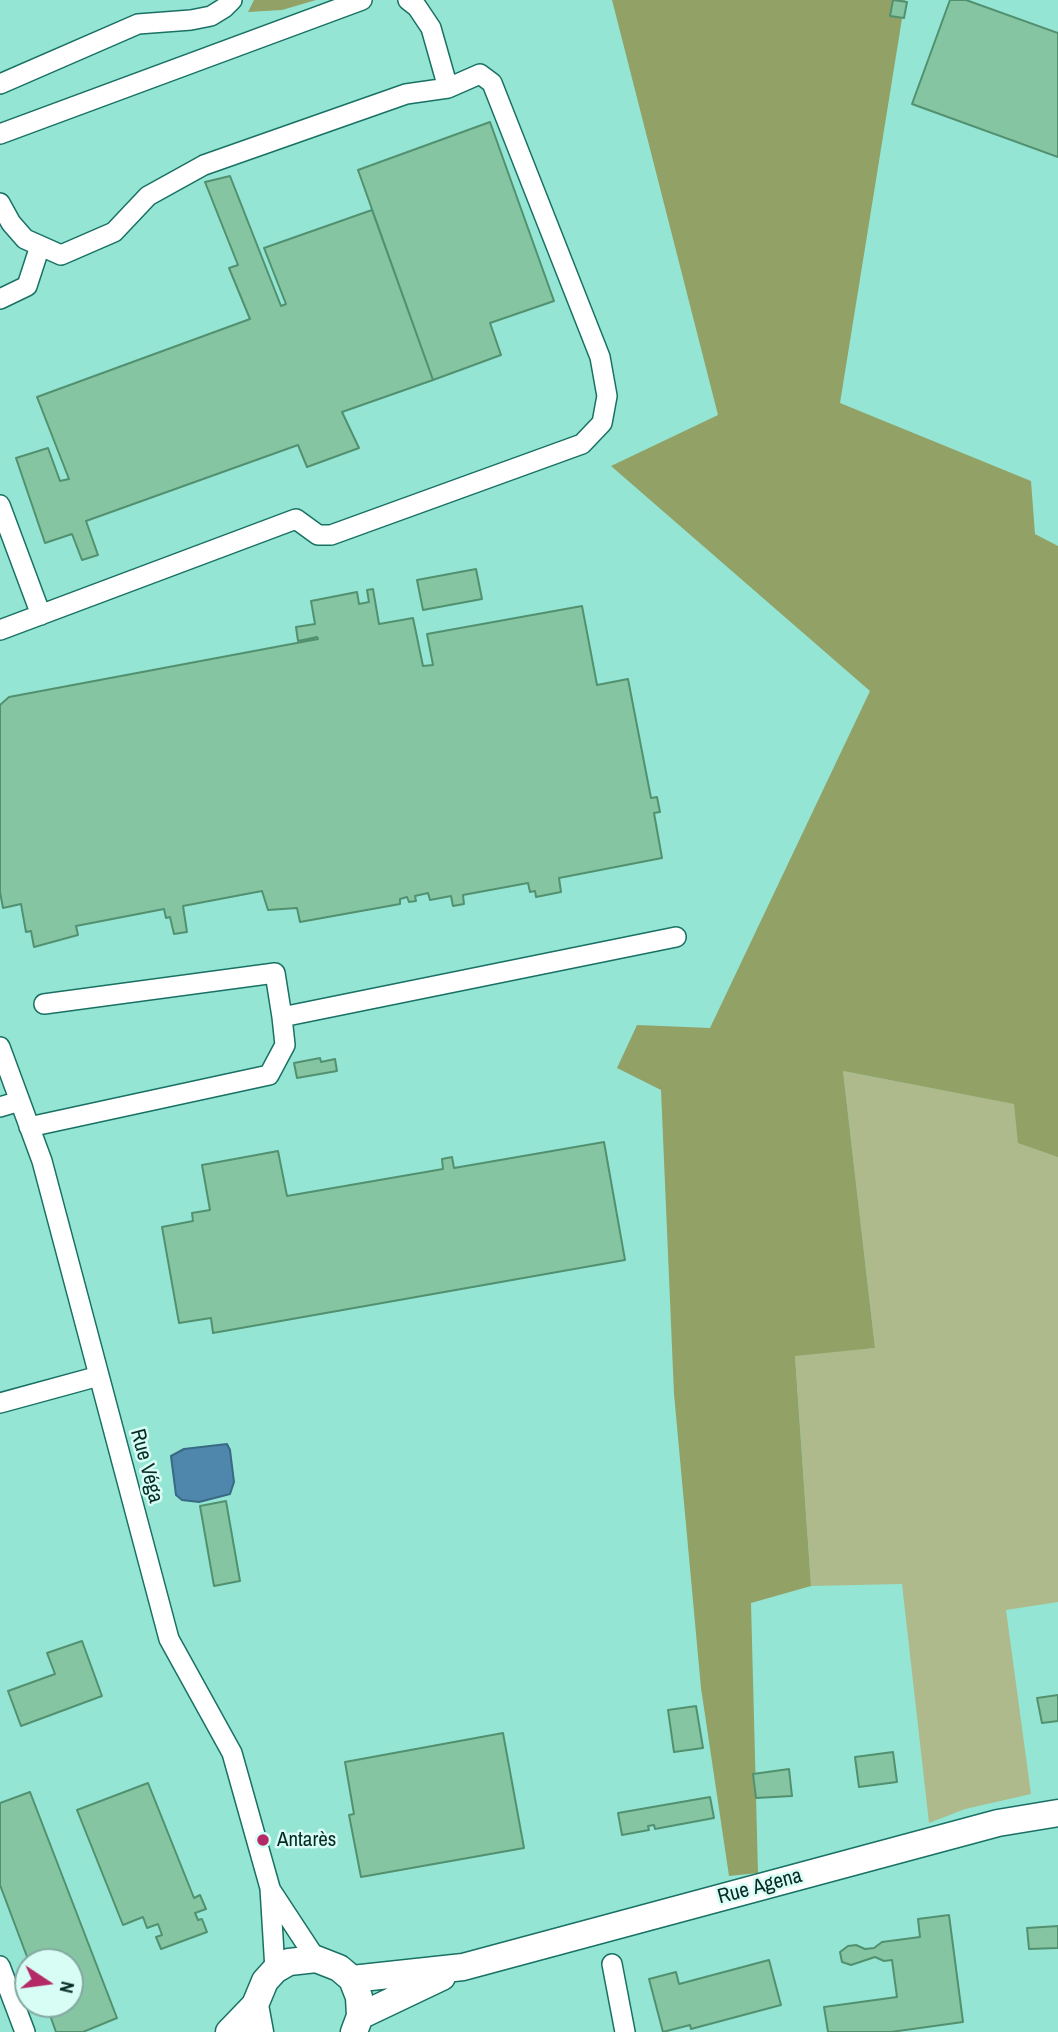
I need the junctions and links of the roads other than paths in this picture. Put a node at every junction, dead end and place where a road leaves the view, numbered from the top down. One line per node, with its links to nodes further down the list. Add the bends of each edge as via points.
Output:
1 (232, 0): 4 (street, via 211,16 138,24)
2 (362, 0): 6 (street)
3 (408, 0): 5 (street, via 430,28)
4 (0, 84)
5 (448, 88): 8 (street, via 406,94 204,165 148,196 114,232 76,250 61,255); 11 (street, via 480,74 492,83 600,357 607,396 602,423 582,444 331,535 318,535 296,519)
6 (0, 134)
7 (0, 203): 8 (street, via 25,239)
8 (40, 246): 9 (street, via 27,286)
9 (0, 299)
10 (0, 505): 11 (street)
11 (41, 615): 12 (street)
12 (0, 630)
13 (676, 937): 15 (street)
14 (44, 1004): 15 (street, via 275,973)
15 (282, 1017): 19 (street, via 285,1045 269,1074)
16 (0, 1047): 17 (street, Rue Véga)
17 (20, 1101): 18 (street); 19 (street, Rue Véga)
18 (0, 1107)
19 (29, 1127): 20 (street, Rue Véga)
20 (99, 1376): 21 (street); 23 (street, Rue Véga, via 169,1639 232,1753)
21 (0, 1404)
22 (1058, 1813): 27 (main road, Rue Agena, via 998,1823)
23 (270, 1888): 24 (street, Rue Véga); 28 (street, Rue Véga)
24 (316, 1959): 28 (main road, via 289,1962); 29 (main road)
25 (612, 1964): 35 (street)
26 (0, 1966): 32 (street)
27 (463, 1967): 29 (main road, Rue Agena); 31 (main road, Rue Agena)
28 (275, 1970): 30 (main road)
29 (352, 1979): 31 (main road, via 359,1997)
30 (255, 2005): 33 (main road); 34 (main road)
31 (357, 2024)
32 (25, 2032)
33 (229, 2032)
34 (260, 2032)
35 (625, 2032)

